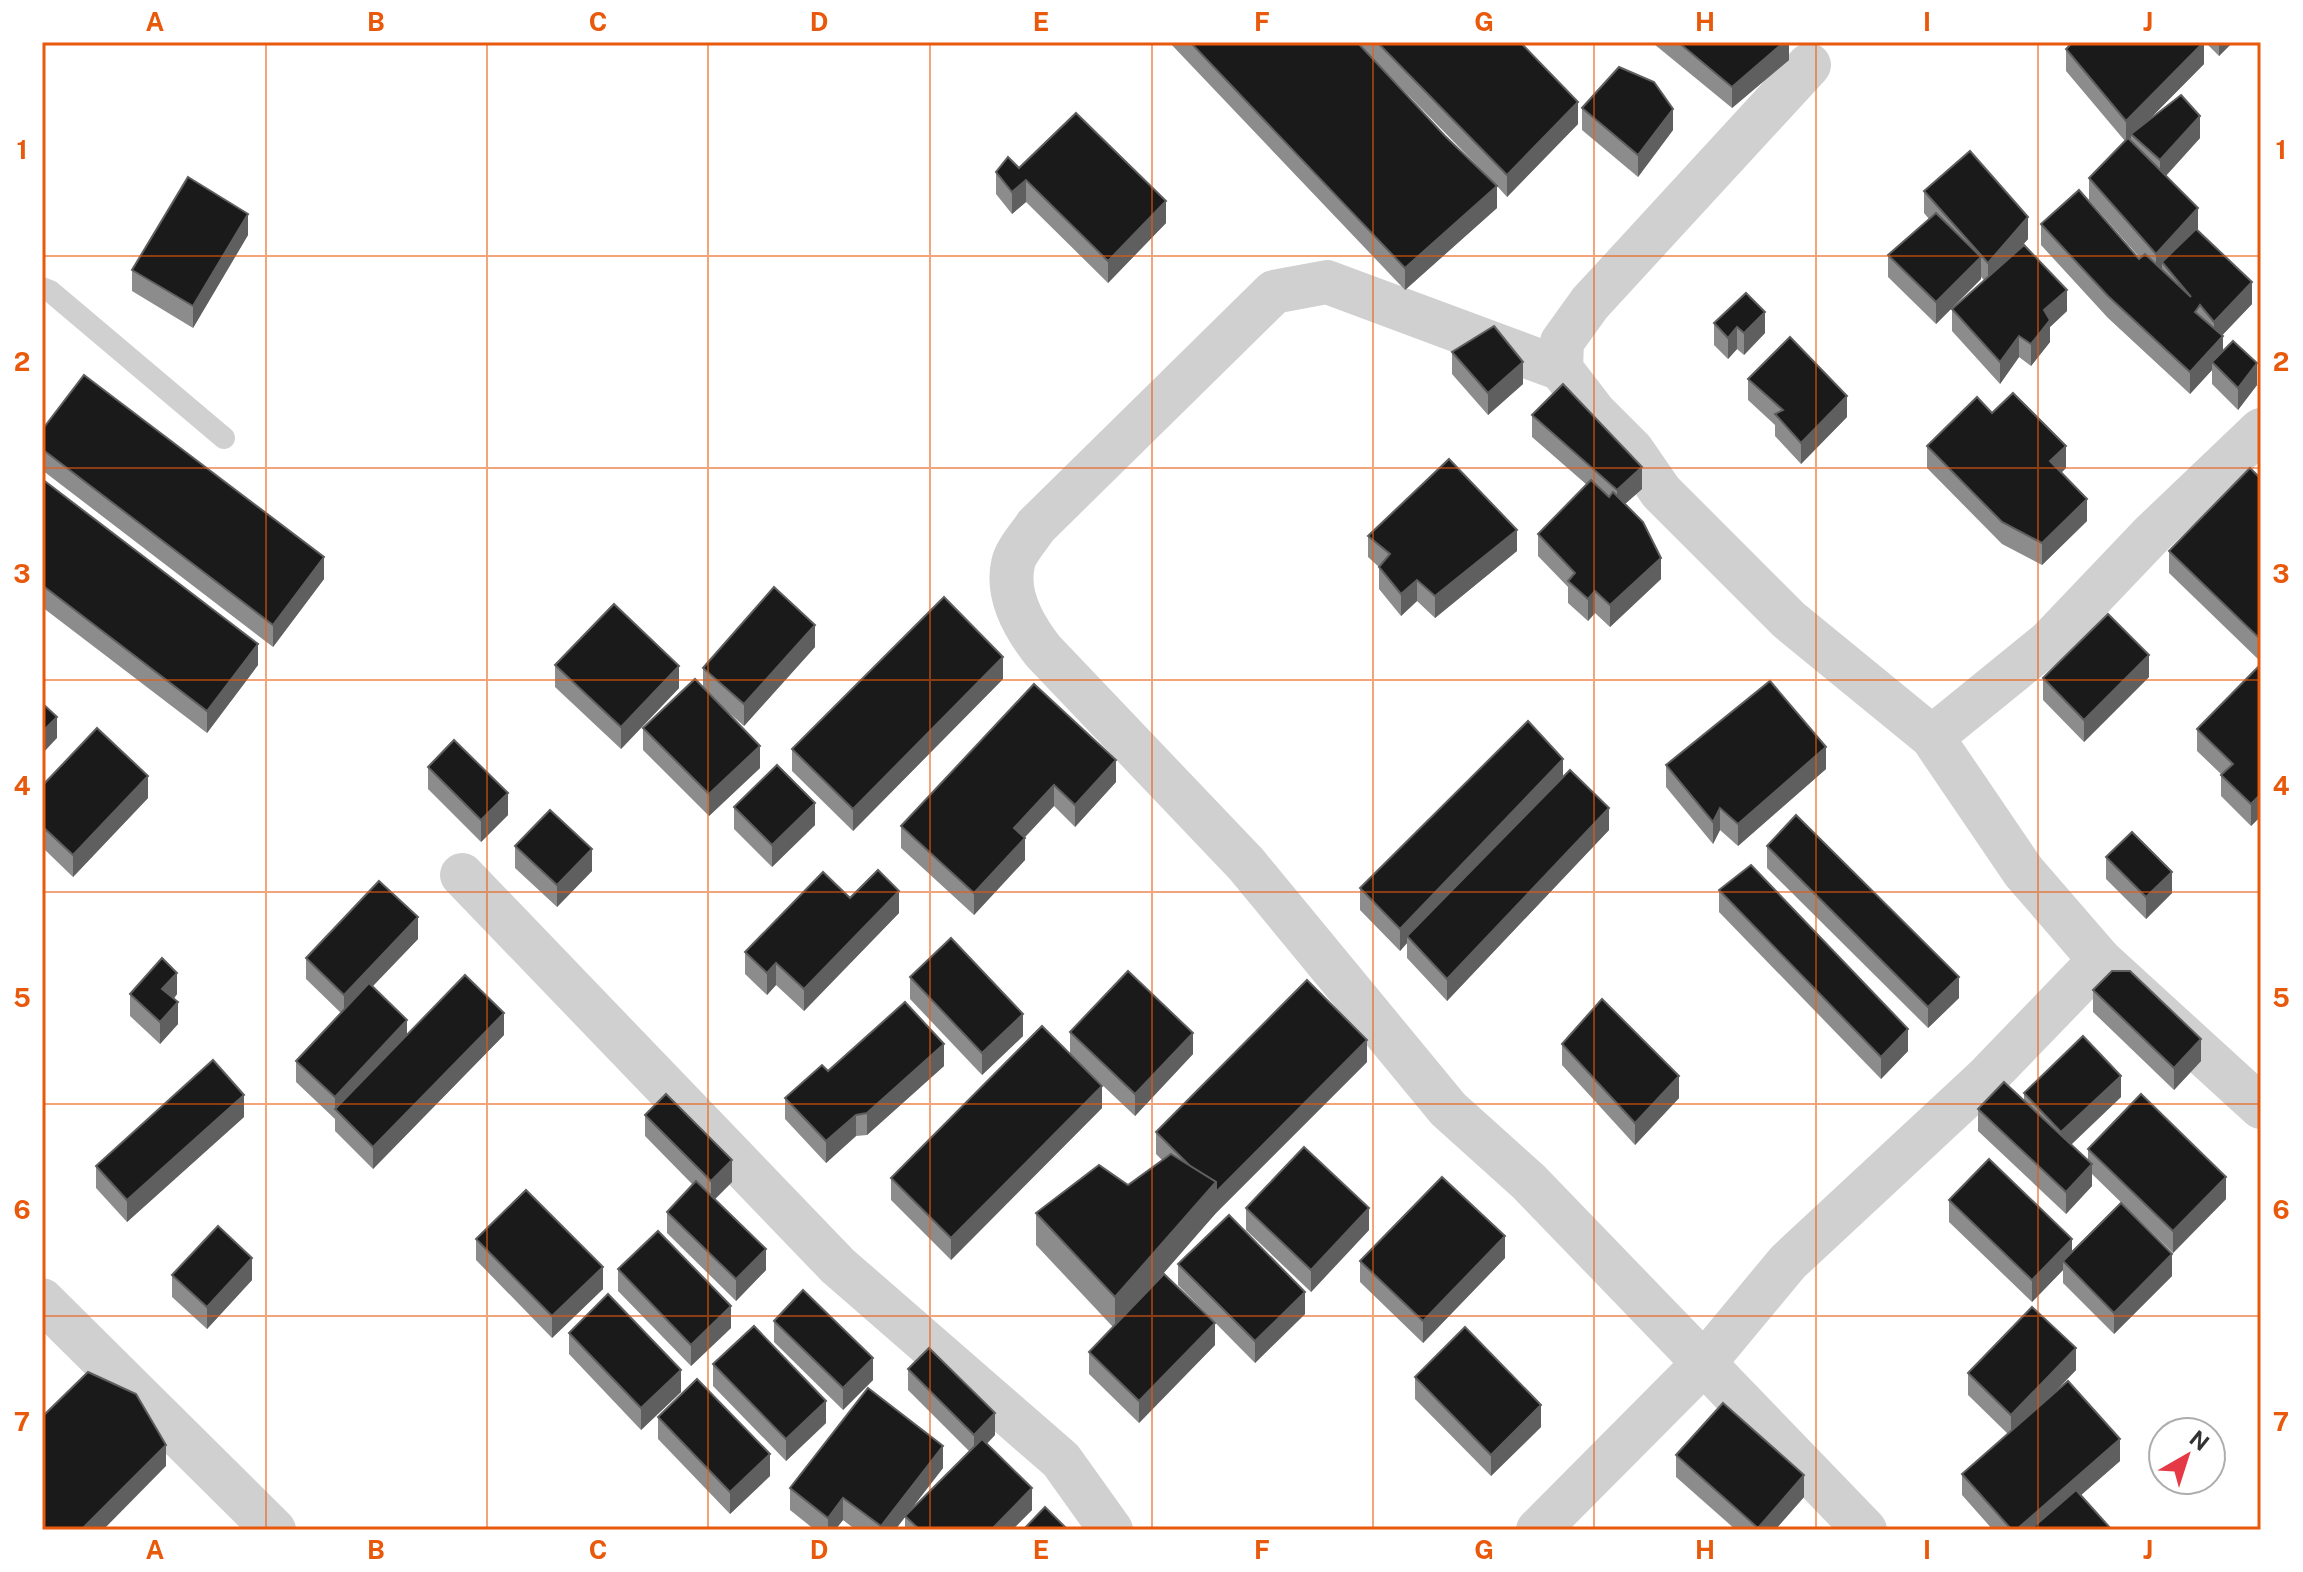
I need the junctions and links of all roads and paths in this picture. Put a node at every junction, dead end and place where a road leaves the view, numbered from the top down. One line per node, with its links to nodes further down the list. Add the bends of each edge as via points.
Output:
1 (1809, 65): 3 (street, via 1590,303 1562,342)
2 (42, 288): 5 (lane)
3 (1561, 369): 6 (street, via 1703,535 1789,620); 11 (street, via 1327,282 1274,292 1036,526 1013,562 1013,594 1043,651 1246,864 1448,1109 1529,1182)
4 (2261, 430): 6 (street, via 2050,641)
5 (224, 438)
6 (1932, 737): 8 (street, via 2023,871)
7 (462, 875): 13 (street, via 838,1266 1061,1460)
8 (2100, 960): 9 (street); 11 (street, via 1987,1077 1788,1262)
9 (2261, 1107)
10 (42, 1300): 12 (street)
11 (1705, 1362): 14 (street); 15 (street)
12 (274, 1530)
13 (1111, 1530)
14 (1538, 1530)
15 (1865, 1530)

